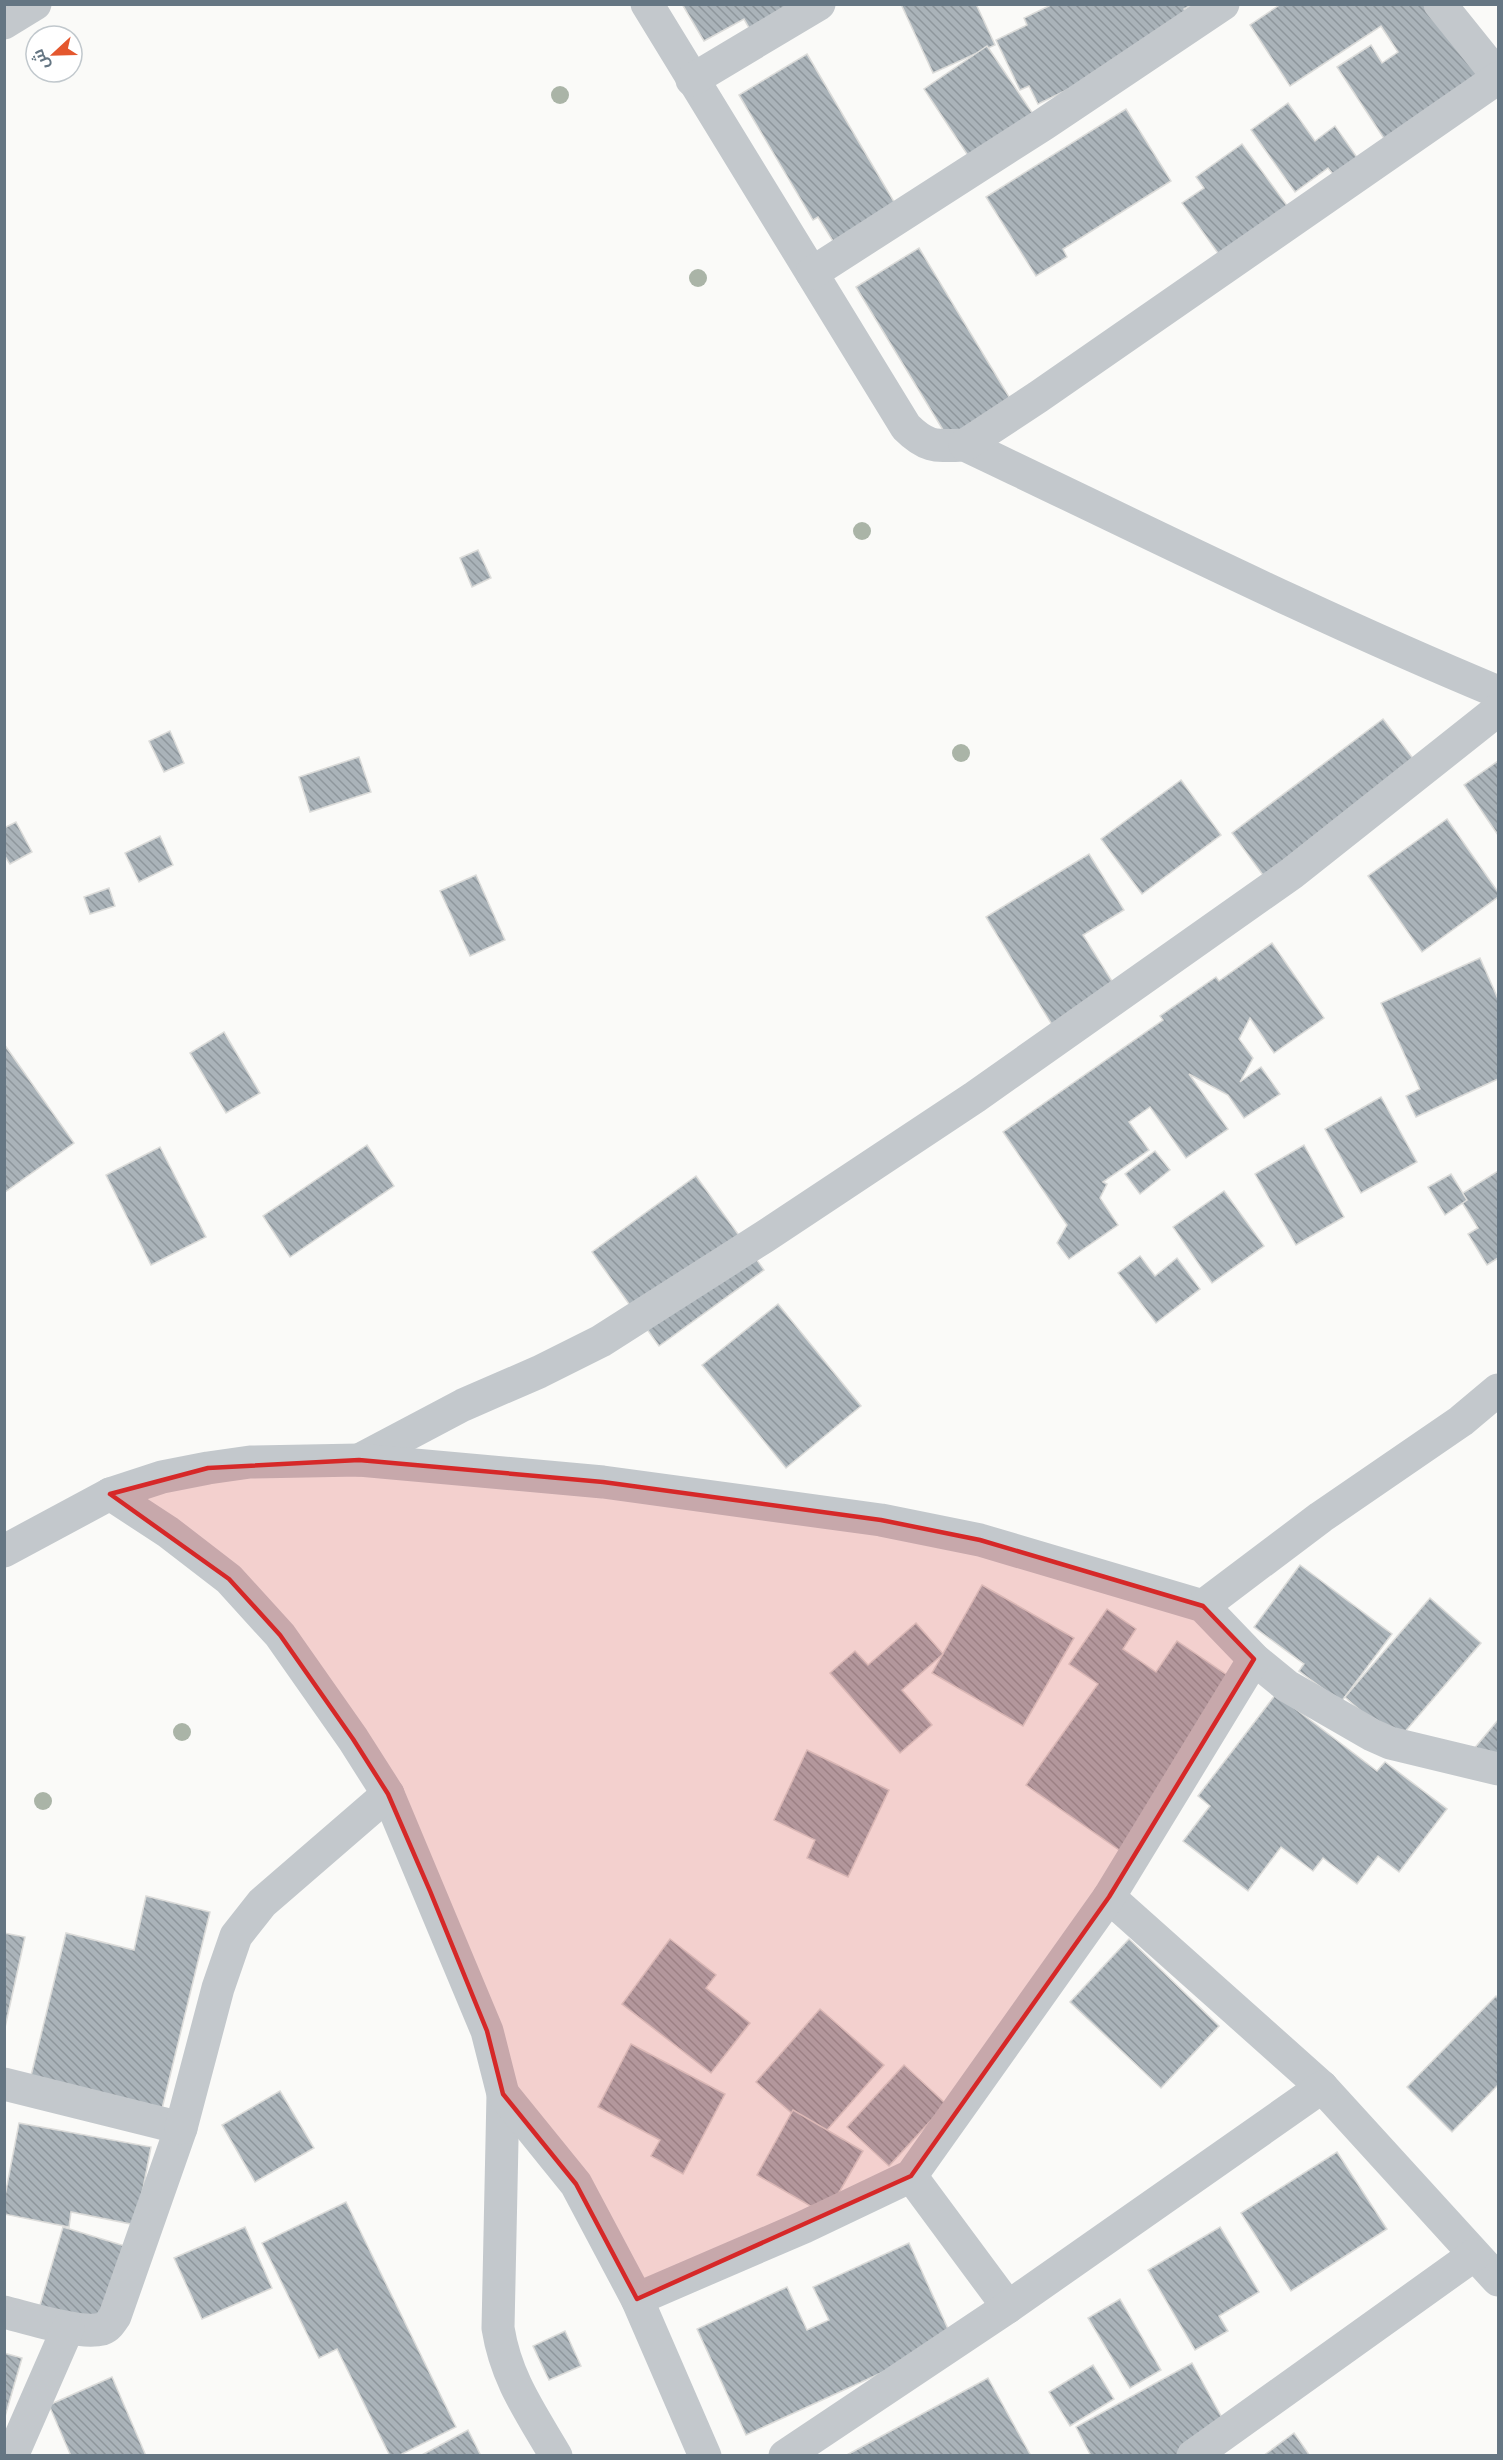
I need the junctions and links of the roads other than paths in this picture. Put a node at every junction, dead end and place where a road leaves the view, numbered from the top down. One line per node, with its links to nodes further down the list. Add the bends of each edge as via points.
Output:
1 (35, 4): 6 (street)
2 (647, 4): 8 (street)
3 (819, 4): 8 (street)
4 (1223, 4): 9 (street)
5 (1440, 4): 7 (street)
6 (4, 23)
7 (1498, 77): 10 (street)
8 (692, 80): 9 (street)
9 (812, 273): 10 (street, via 906,427 933,446)
10 (965, 445): 11 (street, via 1235,575)
11 (1498, 692)
12 (1498, 710): 14 (street, via 1291,874 975,1097 773,1231 601,1341 463,1405)
13 (1498, 1390): 17 (street, via 1461,1421 1321,1517)
14 (359, 1460): 15 (street, via 218,1466 162,1477); 17 (street, via 603,1482 881,1520 980,1540)
15 (110, 1494): 16 (street); 20 (street, via 229,1579 280,1635)
16 (4, 1551)
17 (1203, 1606): 18 (street)
18 (1254, 1659): 19 (street, via 1287,1686 1371,1735); 21 (street)
19 (1498, 1769)
20 (388, 1794): 24 (street, via 487,2031); 25 (street, via 262,1903 236,1936)
21 (1109, 1897): 23 (street); 26 (street)
22 (4, 2084): 25 (street)
23 (1322, 2087): 27 (street); 30 (street)
24 (503, 2094): 29 (street, via 576,2184); 34 (street, via 498,2328 511,2378)
25 (181, 2128): 32 (street, via 115,2316 103,2328)
26 (911, 2176): 29 (street); 30 (street)
27 (1474, 2255): 28 (street); 37 (street)
28 (1498, 2280)
29 (637, 2299): 35 (street)
30 (1008, 2307): 36 (street)
31 (4, 2312): 32 (street)
32 (68, 2328): 33 (street)
33 (12, 2456)
34 (556, 2456)
35 (705, 2456)
36 (785, 2456)
37 (1193, 2456)

